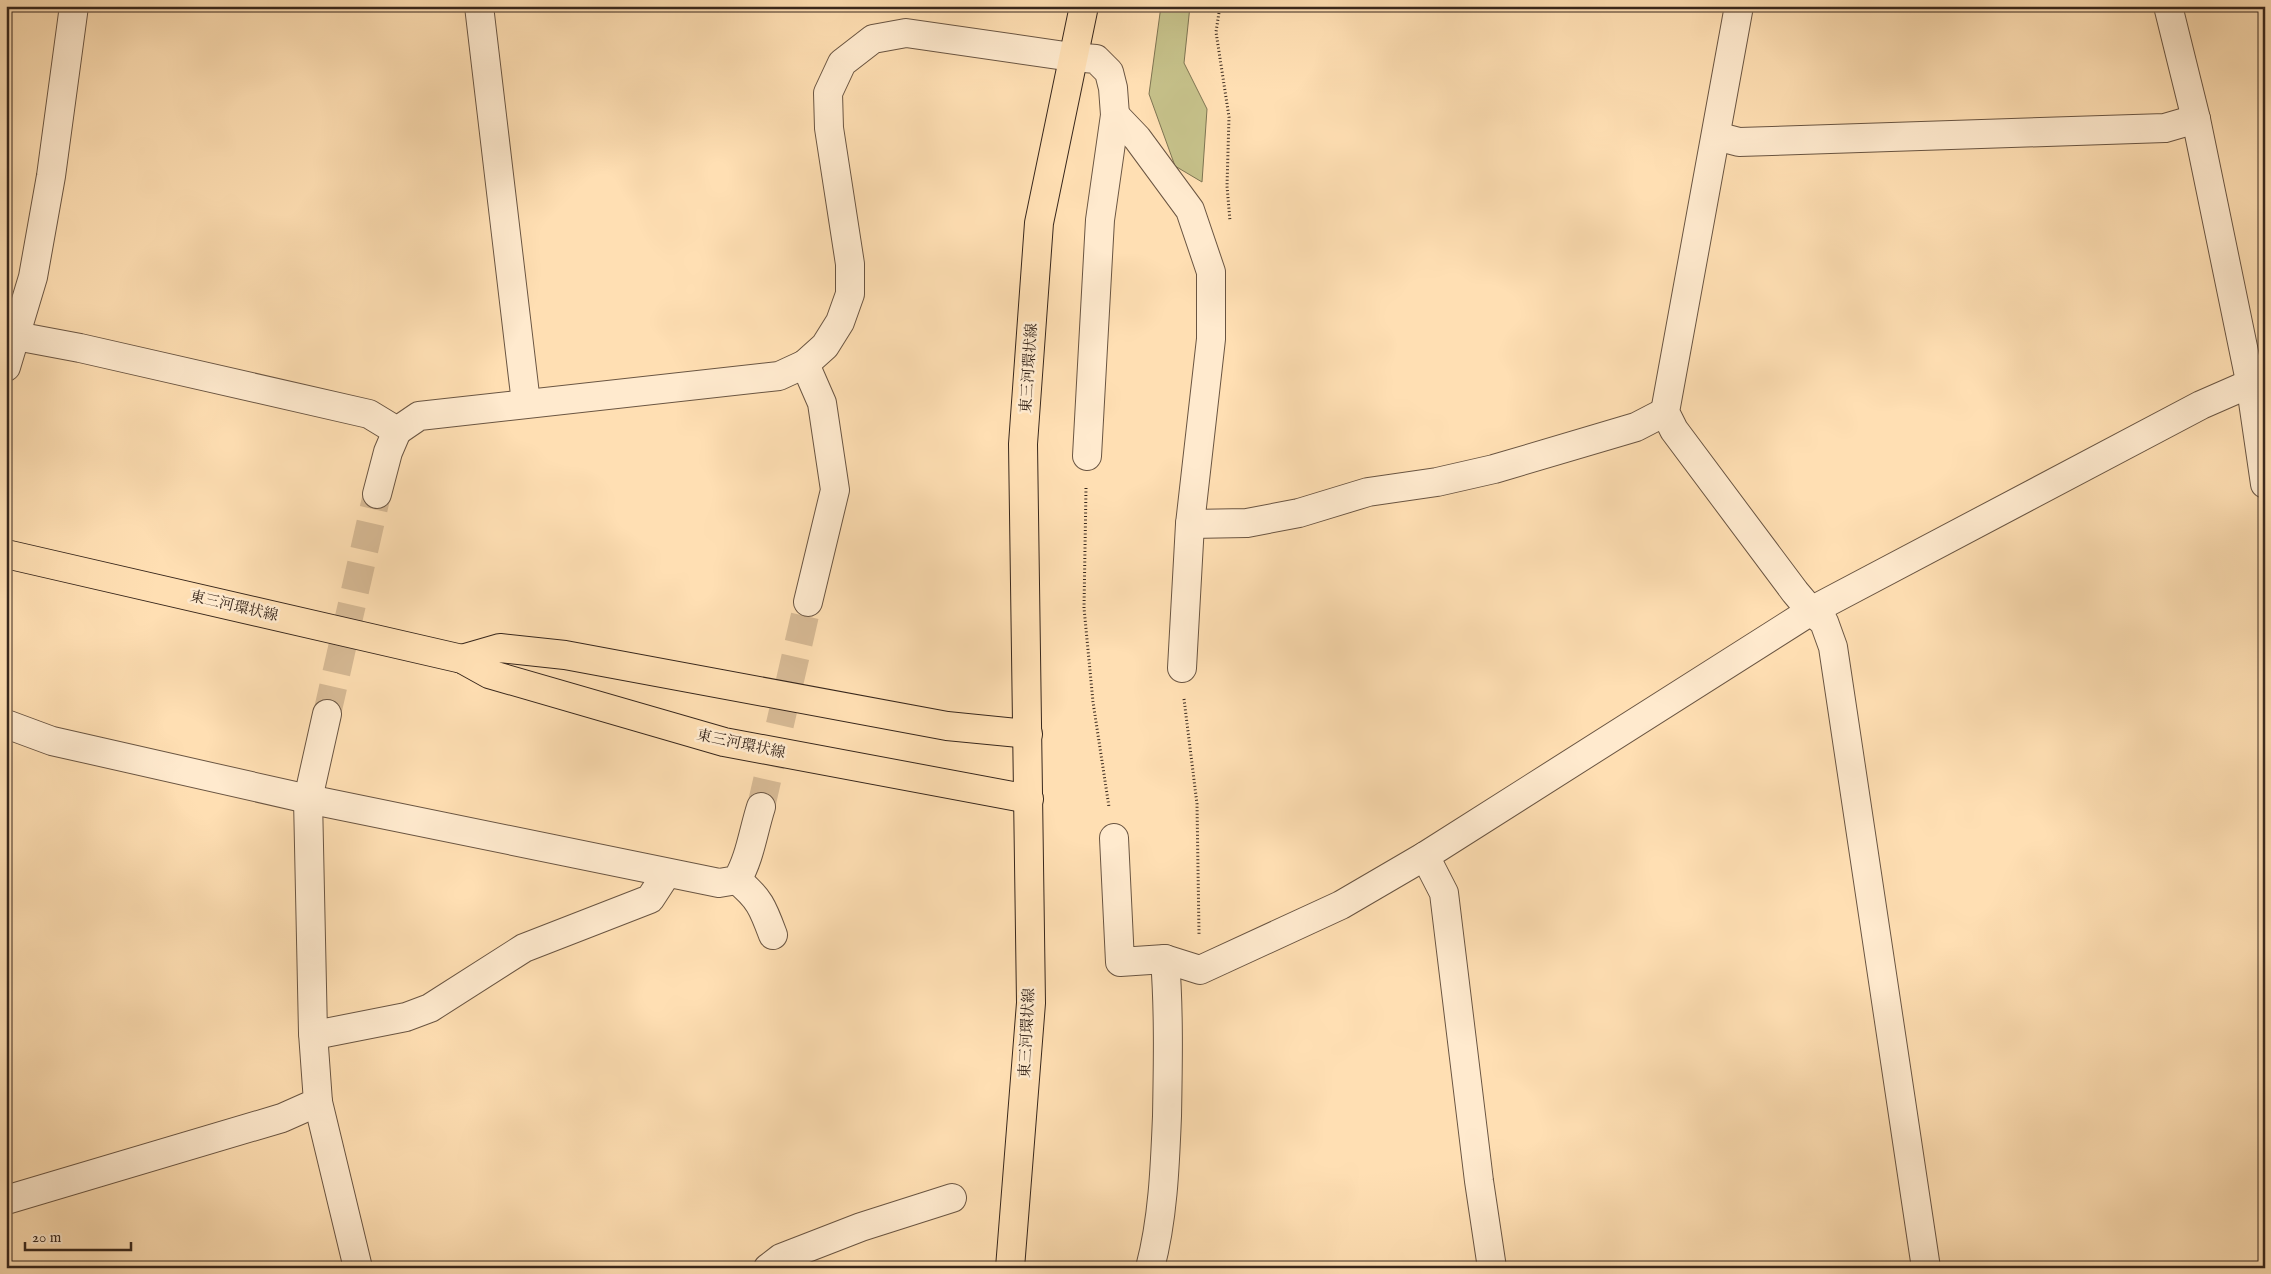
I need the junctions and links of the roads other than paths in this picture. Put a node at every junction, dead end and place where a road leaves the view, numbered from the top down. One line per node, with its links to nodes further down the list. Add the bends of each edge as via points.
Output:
1 (74, 6): 10 (street, via 34,277)
2 (479, 6): 14 (street)
3 (1084, 6): 6 (main road, 東三河環状線)
4 (1739, 6): 9 (street)
5 (2168, 6): 8 (street)
6 (1072, 57): 7 (street, via 1096,59 1109,72 1114,88); 11 (street, via 906,33 873,39 842,63 828,93 829,128 850,264 850,294 840,322 825,346); 28 (main road, 東三河環状線, via 1039,224 1023,444)
7 (1115, 115): 17 (street, via 1100,220); 20 (street, via 1190,210 1211,272 1211,339)
8 (2196, 119): 9 (street, via 2165,128 1749,142); 13 (street)
9 (1716, 136): 15 (street)
10 (16, 336): 12 (street); 16 (street, via 369,414)
11 (805, 364): 14 (street, via 779,376); 22 (street, via 822,403 834,490)
12 (6, 367)
13 (2257, 379): 18 (street); 23 (street, via 2201,405)
14 (526, 403): 16 (street, via 419,416)
15 (1665, 412): 20 (street, via 1636,427 1437,482 1368,492 1299,513 1248,523); 23 (street, via 1674,430)
16 (397, 431): 19 (street)
17 (1087, 456)
18 (2265, 484)
19 (377, 494)
20 (1190, 524): 25 (street)
21 (6, 554): 24 (main road, 東三河環状線)
22 (808, 602)
23 (1811, 611): 33 (street); 47 (street, via 1824,622 1833,647)
24 (462, 658): 28 (main road, 東三河環状線, via 500,648 565,655 947,726); 30 (main road, 東三河環状線, via 488,674 724,742)
25 (1182, 668)
26 (327, 714): 29 (street)
27 (6, 724): 29 (street, via 52,741)
28 (1028, 734): 30 (main road, 東三河環状線)
29 (308, 799): 34 (street); 38 (street)
30 (1029, 799): 44 (main road, 東三河環状線, via 1031,1003)
31 (760, 807): 35 (street, via 746,864)
32 (1114, 838): 37 (street, via 1120,962)
33 (1425, 856): 37 (street, via 1341,905 1200,970); 46 (street, via 1444,893)
34 (667, 873): 35 (street, via 719,883); 38 (street, via 650,899 524,948 430,1008 406,1017)
35 (737, 880): 36 (street, via 762,905)
36 (773, 935)
37 (1165, 959): 45 (street, via 1168,1052 1165,1165)
38 (313, 1033): 39 (street)
39 (318, 1102): 41 (street, via 282,1118); 42 (street)
40 (952, 1198): 43 (street, via 861,1227 781,1258)
41 (6, 1200)
42 (358, 1268)
43 (768, 1268)
44 (1010, 1268)
45 (1150, 1268)
46 (1492, 1268)
47 (1926, 1268)

